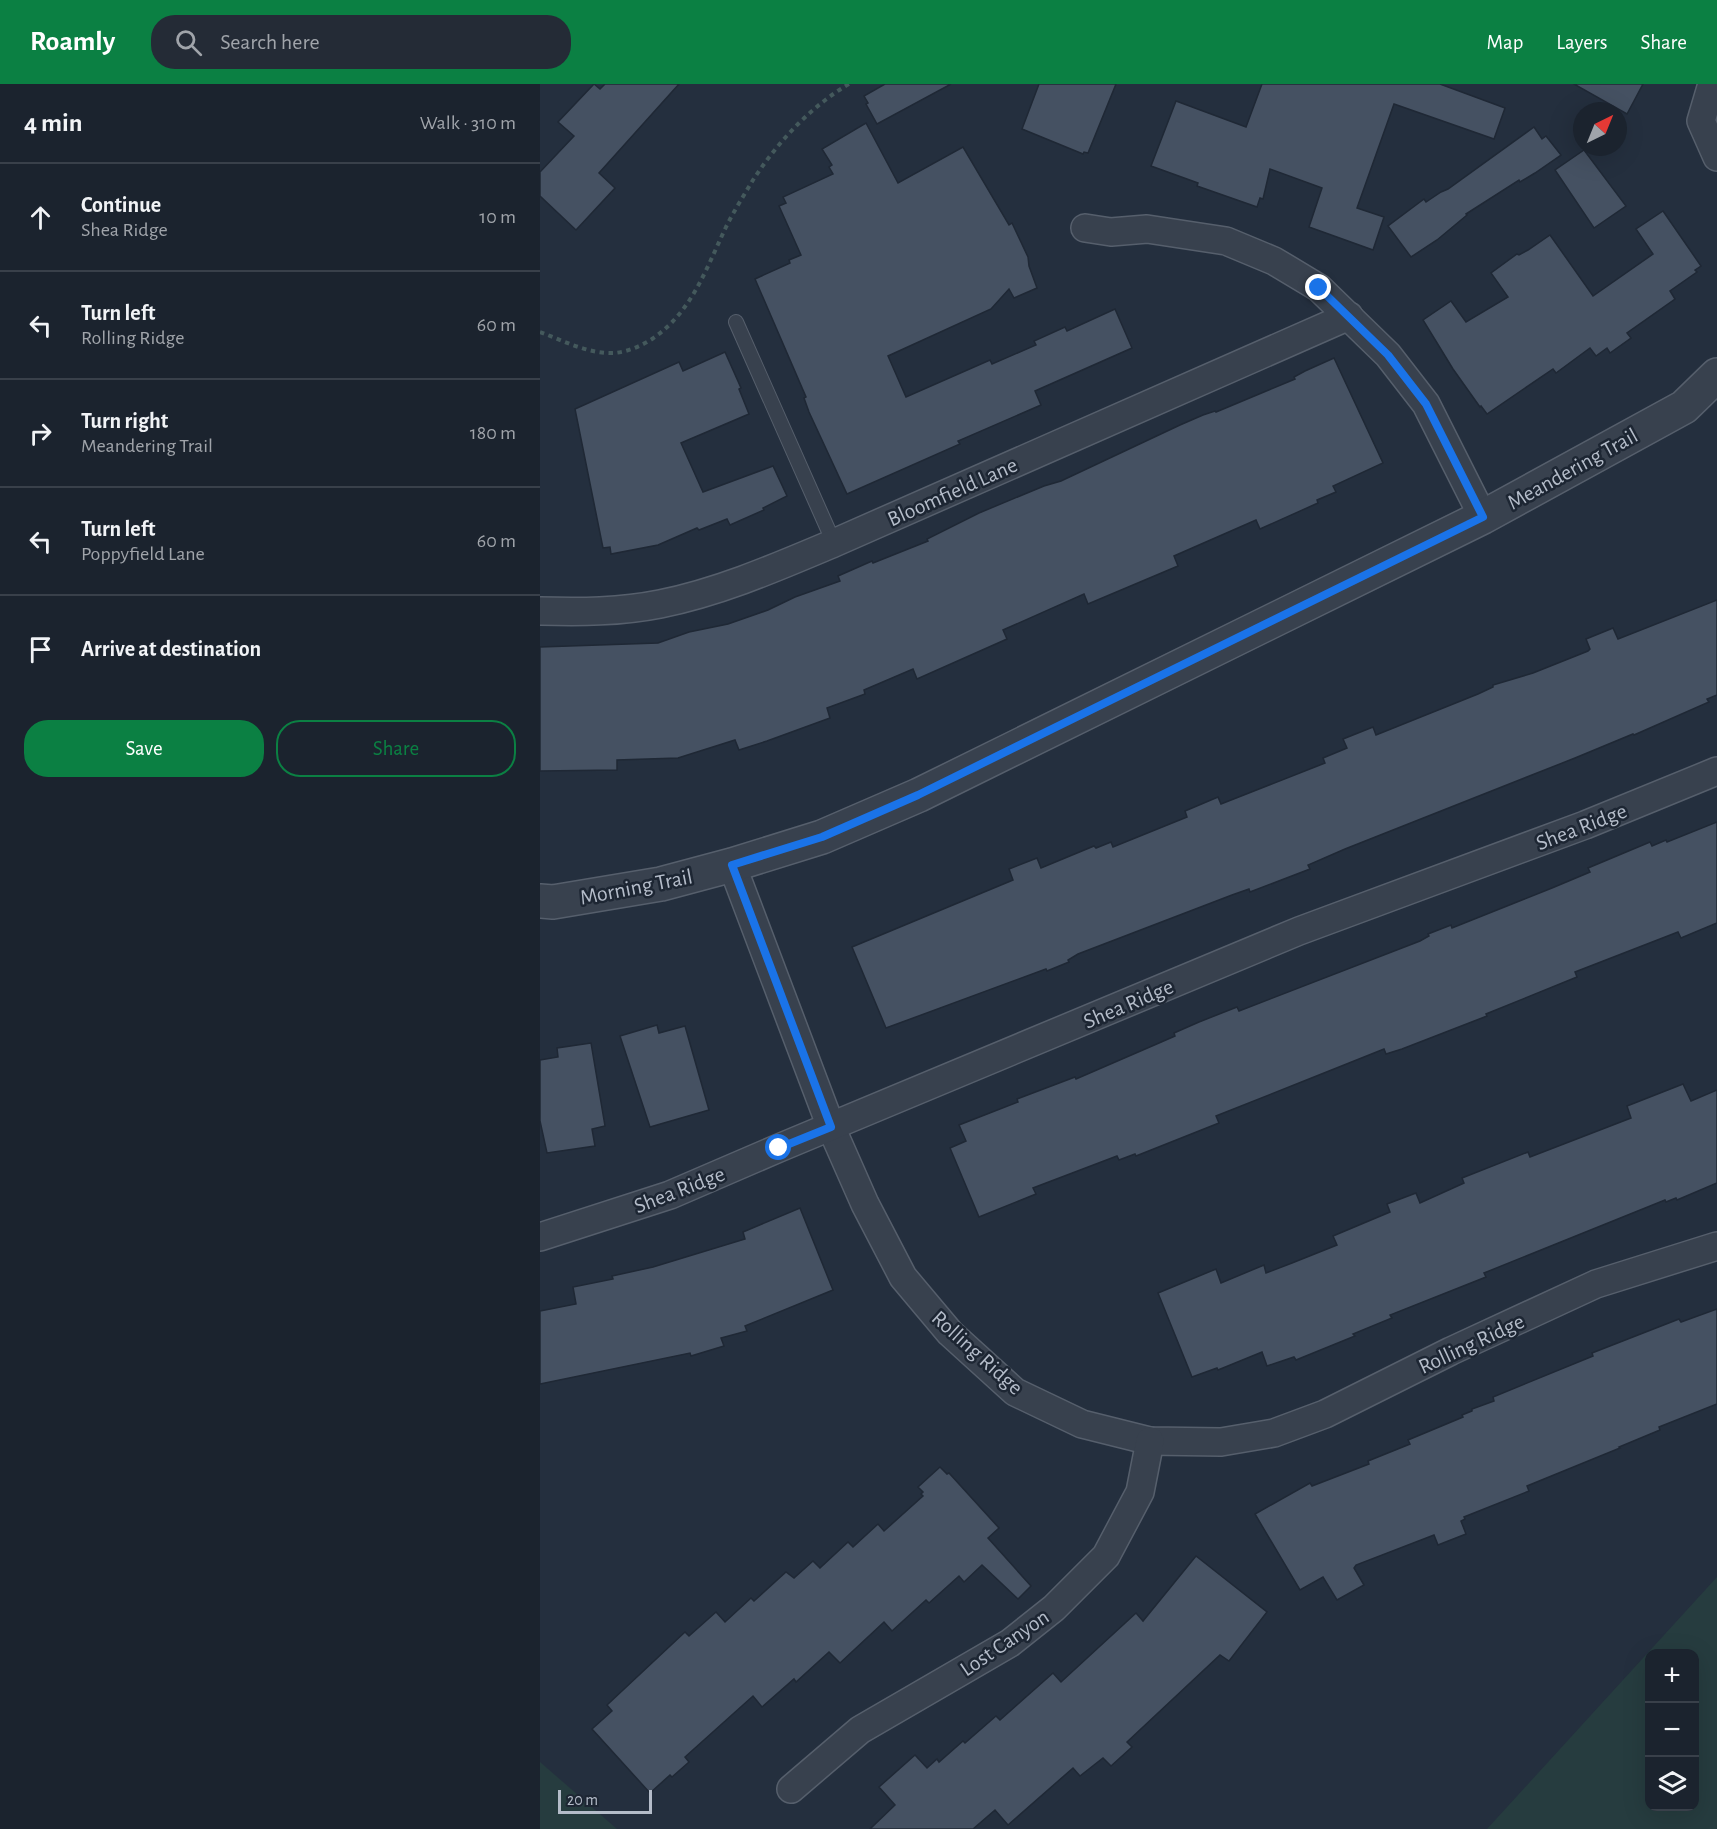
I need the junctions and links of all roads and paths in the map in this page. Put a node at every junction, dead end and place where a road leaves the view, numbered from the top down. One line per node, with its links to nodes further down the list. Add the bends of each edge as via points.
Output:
1 (849, 84): 7 (path, via 793,130 754,178 685,309 666,329 640,346 615,353 589,351)
2 (1712, 84): 3 (street, via 1701,121)
3 (1717, 157)
4 (1085, 228): 5 (street, via 1111,232 1147,229 1226,241 1274,261 1319,288)
5 (1350, 316): 9 (street, via 1388,355 1426,404); 10 (street, Bloomfield Lane)
6 (736, 322): 10 (lane)
7 (540, 332)
8 (1717, 375): 9 (street, Meandering Trail, via 1684,407)
9 (1483, 517): 13 (street, Meandering Trail, via 918,795 822,837)
10 (834, 543): 11 (street, Bloomfield Lane, via 749,578 660,604 597,612)
11 (540, 611)
12 (1717, 771): 15 (street, Shea Ridge, via 1299,932)
13 (732, 865): 14 (street, Morning Trail, via 661,884); 15 (street, Rolling Ridge)
14 (540, 902)
15 (831, 1127): 16 (street, Shea Ridge, via 670,1195); 18 (street, Rolling Ridge, via 903,1277 950,1333 1015,1392 1082,1424)
16 (540, 1237)
17 (1717, 1246): 18 (street, Rolling Ridge, via 1596,1284 1325,1414 1274,1433 1221,1442)
18 (1150, 1441): 19 (street, Lost Canyon, via 1140,1492 1106,1556 1054,1608 1011,1642 860,1730)
19 (791, 1789)

